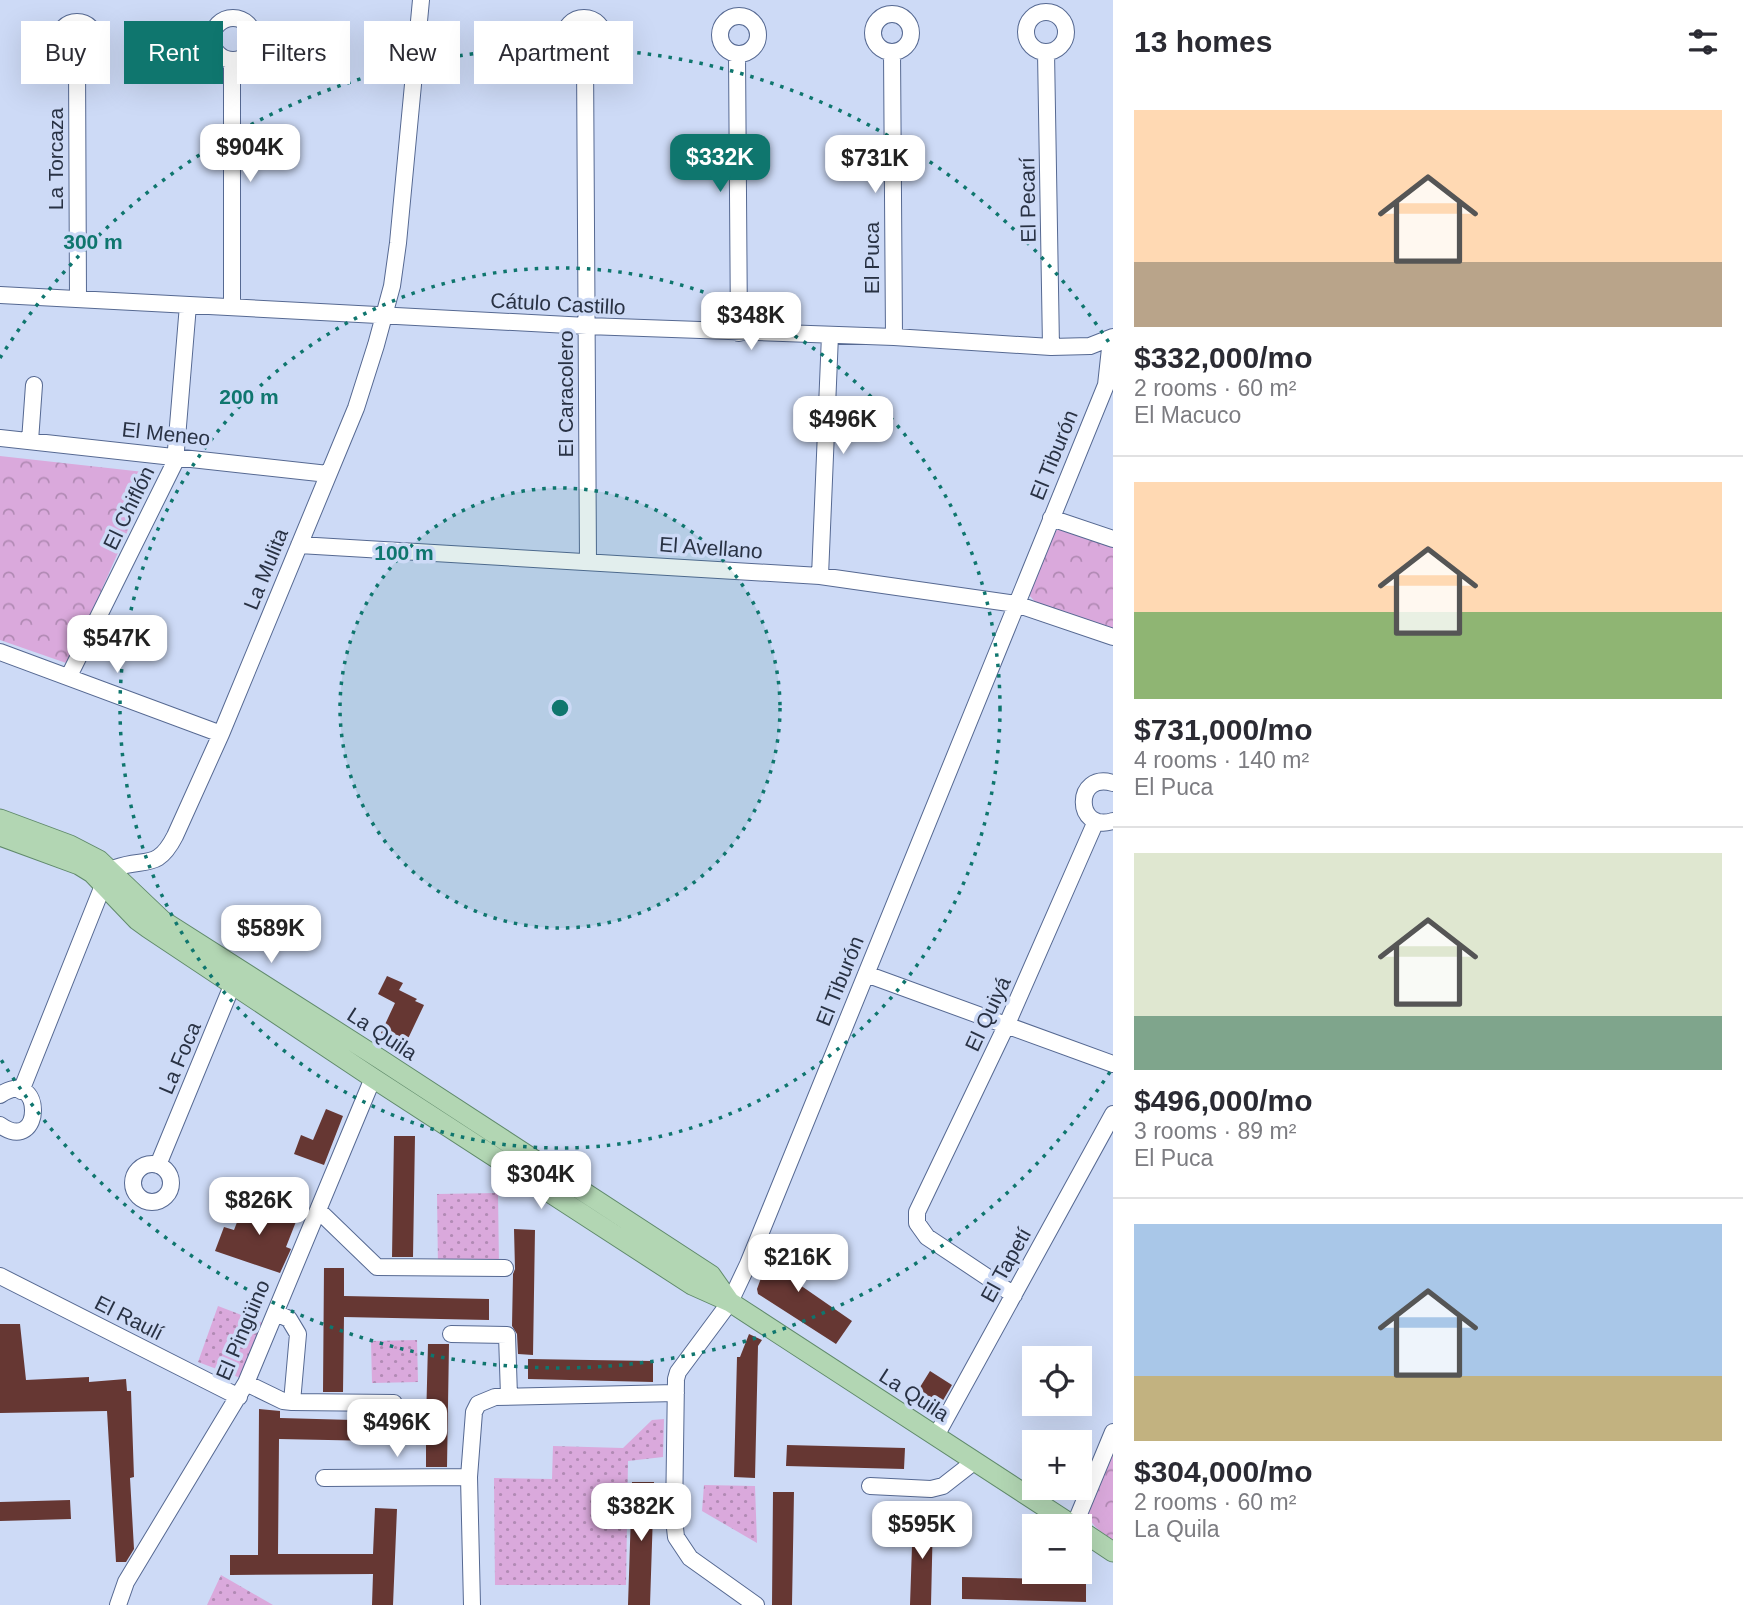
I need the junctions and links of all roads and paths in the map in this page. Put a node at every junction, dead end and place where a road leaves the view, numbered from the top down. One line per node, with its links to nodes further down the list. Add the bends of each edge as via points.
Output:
1 (421, 0): 12 (street, La Mulita, via 403,197)
2 (892, 51): 16 (street, El Puca)
3 (1046, 52): 18 (street, El Pecarí)
4 (737, 54): 14 (street)
5 (232, 60): 11 (street)
6 (77, 84): 9 (street, La Torcaza)
7 (585, 84): 13 (street, El Caracolero)
8 (0, 295): 9 (street, Cátulo Castillo)
9 (78, 299): 10 (street, Cátulo Castillo)
10 (188, 305): 11 (street, Cátulo Castillo); 23 (street, El Chiflón)
11 (232, 307): 12 (street, Cátulo Castillo)
12 (384, 315): 13 (street, Cátulo Castillo); 24 (street, La Mulita, via 356,408)
13 (587, 327): 14 (street, Cátulo Castillo); 28 (street, El Caracolero)
14 (739, 333): 15 (street, Cátulo Castillo)
15 (830, 335): 16 (street, Cátulo Castillo); 29 (street)
16 (894, 337): 18 (street, Cátulo Castillo)
17 (1112, 338): 18 (street, Cátulo Castillo, via 1090,346); 20 (street, El Tiburón)
18 (1051, 347)
19 (33, 386): 22 (street)
20 (1109, 386): 25 (street, El Tiburón)
21 (0, 438): 22 (street, El Meneo)
22 (30, 441): 23 (street, El Meneo)
23 (175, 456): 24 (street, El Meneo); 33 (street, El Chiflón)
24 (328, 474): 27 (street, La Mulita)
25 (1051, 518): 26 (street); 30 (street, El Tiburón)
26 (1113, 539)
27 (299, 545): 28 (street, El Avellano); 34 (street, La Mulita)
28 (587, 562): 29 (street, El Avellano)
29 (820, 576): 30 (street, El Avellano)
30 (1016, 604): 31 (street, El Avellano); 41 (street, El Tiburón)
31 (1113, 637)
32 (0, 652): 33 (street)
33 (69, 676): 34 (street)
34 (220, 734): 40 (street, La Mulita, via 168,850 161,858 120,866)
35 (1113, 783): 37 (street, via 1100,781 1085,793 1086,813)
36 (0, 819): 40 (main road, La Quila, via 99,860)
37 (1096, 821): 38 (street); 43 (street, El Quiyá)
38 (1113, 821)
39 (0, 835): 40 (main road, La Quila)
40 (108, 877): 42 (main road, La Quila, via 137,920); 47 (street)
41 (866, 974): 43 (street); 56 (street, El Tiburón)
42 (236, 977): 44 (main road, La Quila); 46 (main road, La Quila); 51 (street, La Foca)
43 (1007, 1024): 45 (street); 55 (street, El Quiyá, via 917,1212 917,1223 928,1237)
44 (380, 1059): 46 (main road, El Pingüino); 56 (main road, La Quila, via 711,1275)
45 (1113, 1064)
46 (373, 1078): 52 (street, El Pingüino); 56 (main road, La Quila, via 700,1290)
47 (21, 1091): 48 (street); 50 (street, via 34,1107 32,1121 14,1131)
48 (0, 1095)
49 (1113, 1114): 55 (street, El Tapetí)
50 (0, 1125)
51 (158, 1164)
52 (318, 1210): 53 (street, via 377,1267); 57 (street, El Pingüino)
53 (505, 1268)
54 (0, 1276): 59 (street, El Raulí)
55 (1014, 1295): 65 (street, El Tapetí)
56 (730, 1302): 60 (street, El Tiburón, via 678,1372); 65 (main road, La Quila)
57 (275, 1313): 59 (street, El Pingüino); 62 (street, via 289,1320 298,1334)
58 (451, 1334): 61 (street, via 507,1335)
59 (243, 1390): 62 (street, El Raulí); 74 (street, El Pingüino, via 126,1582)
60 (676, 1393): 61 (street); 76 (street, El Tiburón, via 676,1537 690,1558)
61 (509, 1396): 67 (street, via 485,1399 474,1412)
62 (292, 1402): 63 (street)
63 (394, 1403)
64 (1113, 1432): 71 (street)
65 (936, 1436): 66 (main road, La Quila)
66 (975, 1461): 69 (street, via 943,1486 931,1489); 70 (main road, La Quila)
67 (469, 1477): 68 (street); 75 (street)
68 (324, 1478)
69 (870, 1486)
70 (1056, 1514)
71 (1079, 1514)
72 (1092, 1538): 73 (main road)
73 (1113, 1552)
74 (118, 1605)
75 (472, 1605)
76 (756, 1605)

